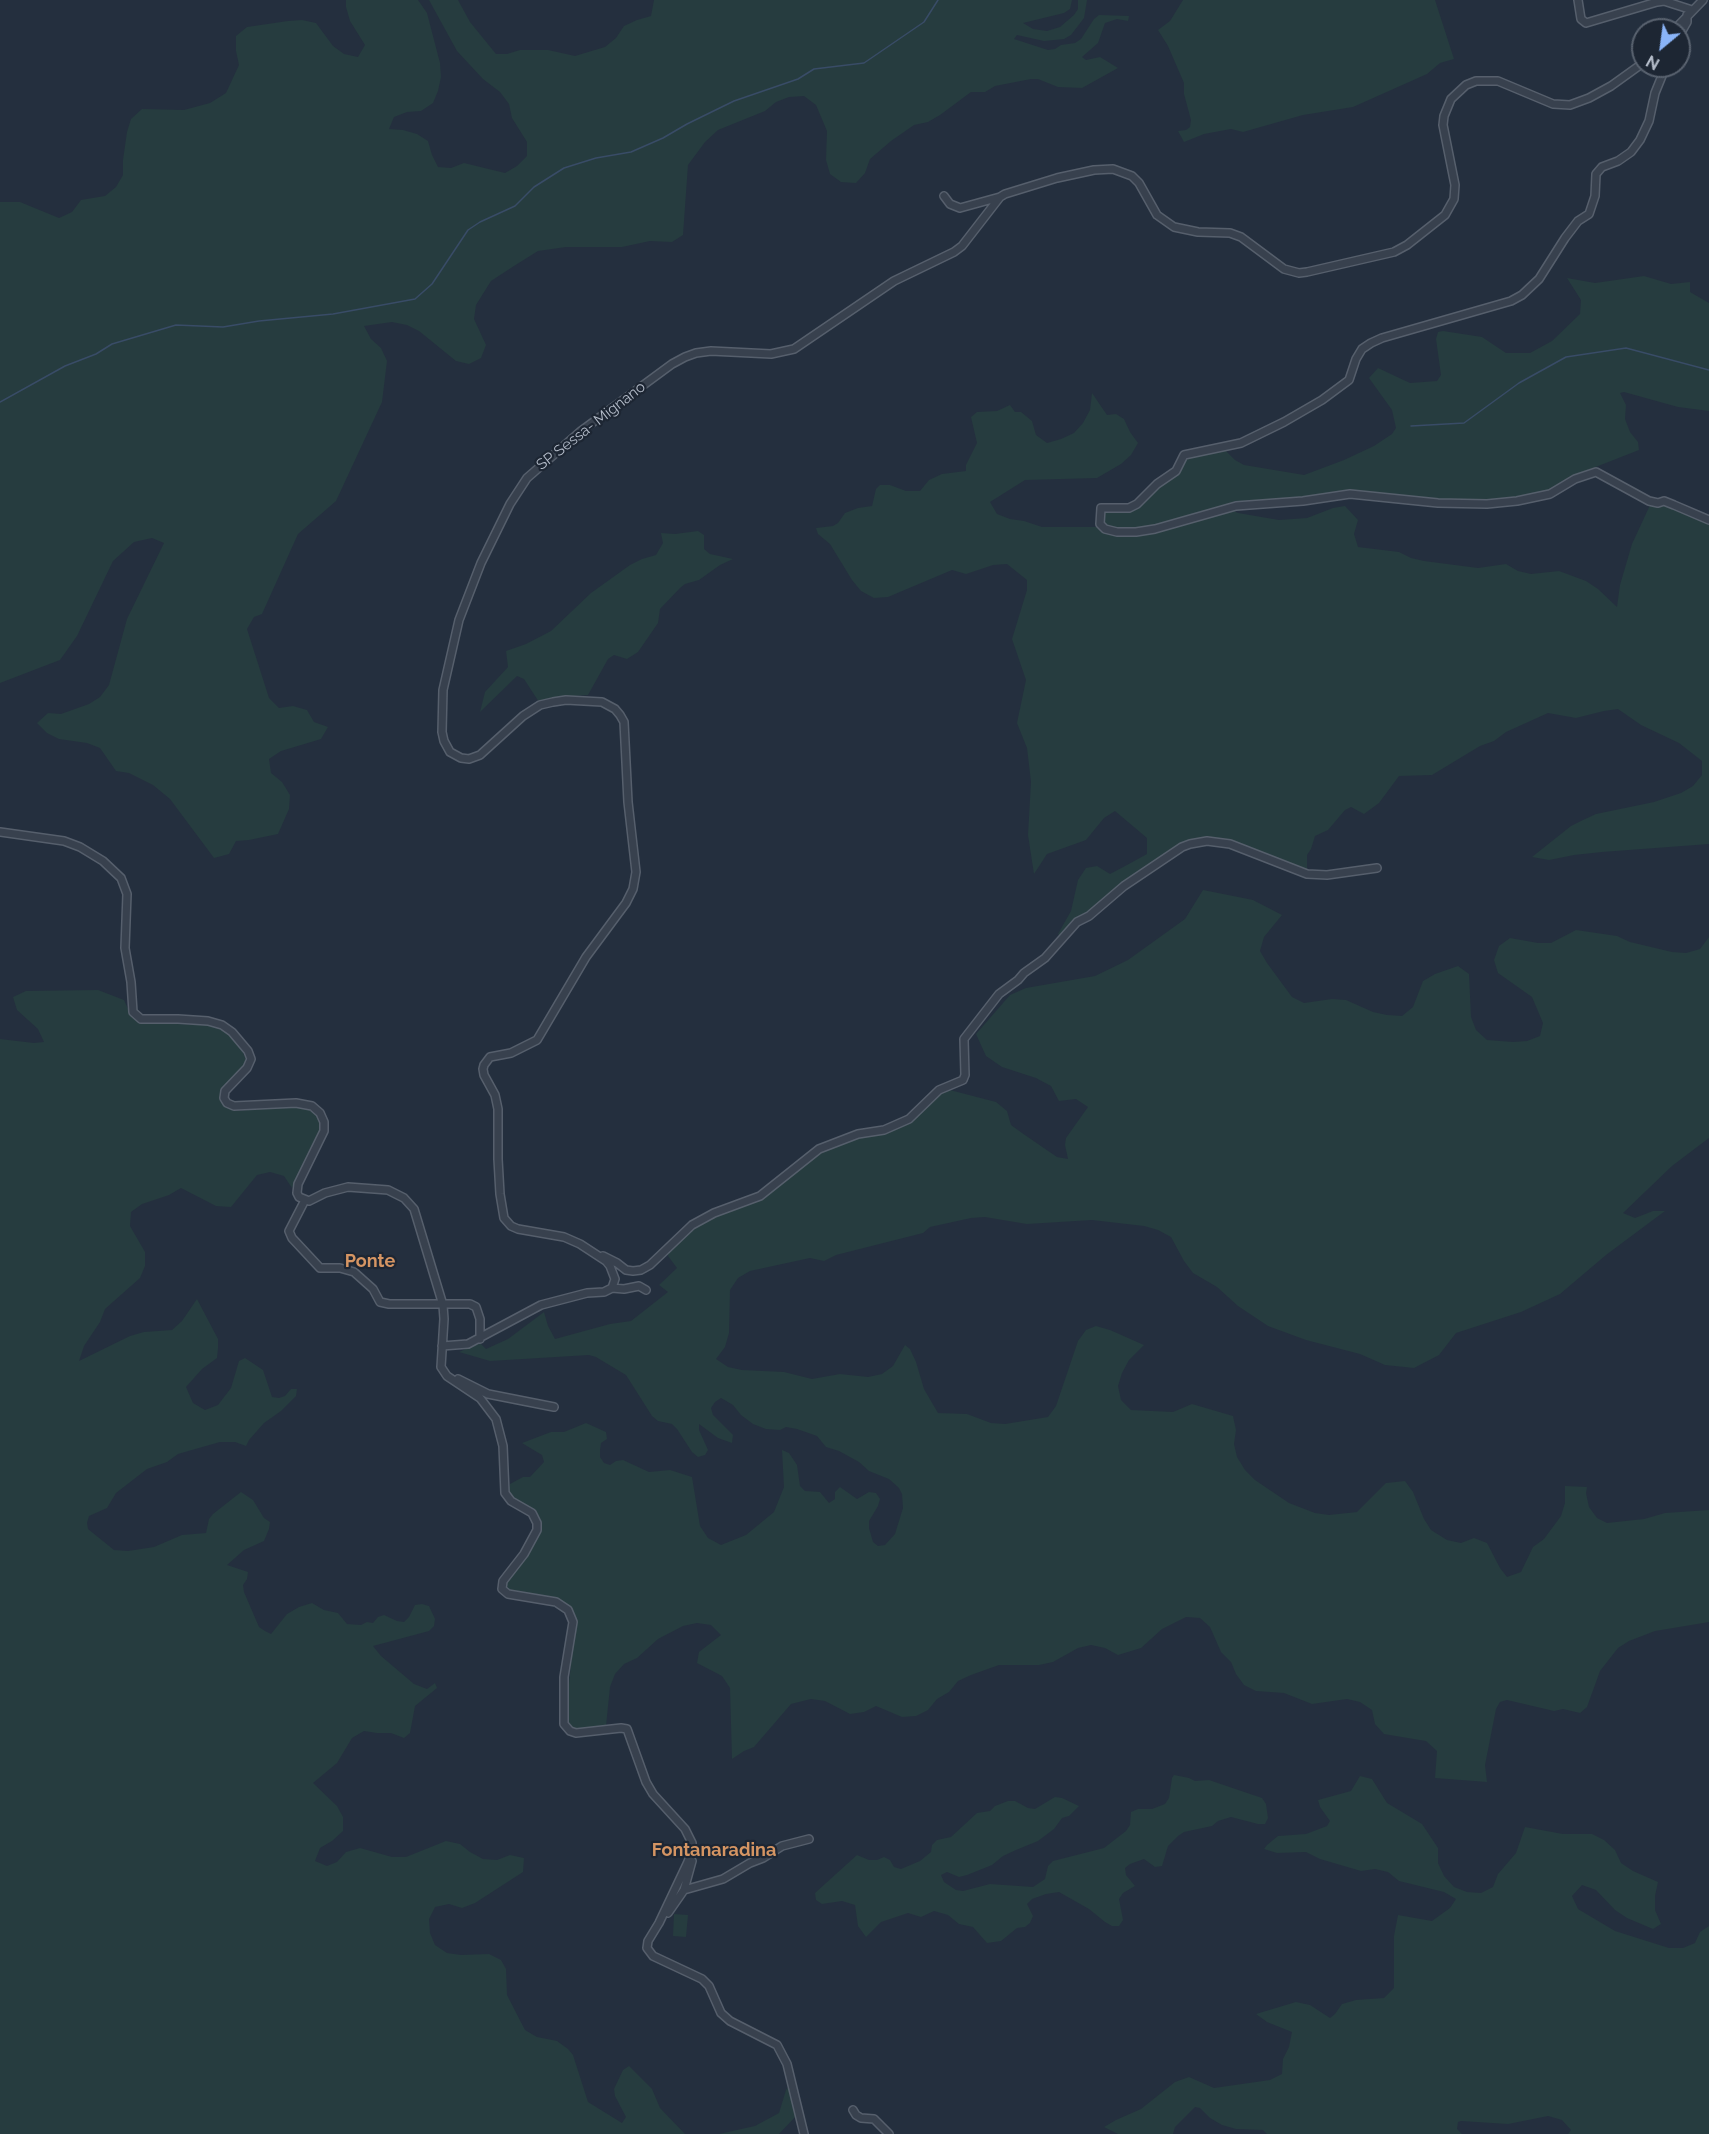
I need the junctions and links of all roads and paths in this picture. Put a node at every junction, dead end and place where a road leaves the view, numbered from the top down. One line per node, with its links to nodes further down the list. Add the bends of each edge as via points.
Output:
1 (1578, 0): 3 (street, via 1581,19 1586,23 1664,1)
2 (1703, 0): 3 (street)
3 (1689, 12): 4 (street); 5 (street)
4 (1684, 18)
5 (1688, 18)
6 (1631, 72): 9 (street, via 1605,90 1570,105 1552,104 1498,81 1466,85 1451,99 1444,116 1455,185 1454,199 1445,215 1394,252 1307,272 1284,269 1230,233 1174,227 1157,214 1132,176 1113,169 1058,177)
7 (1661, 78): 10 (street, via 1640,140 1631,152 1596,174 1589,214 1578,221 1539,279 1522,295 1371,343 1356,359 1349,380 1322,400 1241,443 1184,455 1176,471 1137,504 1129,508 1101,508 1100,524 1117,532 1136,532 1236,506 1350,494 1438,503 1497,503 1550,494 1596,472 1649,501 1664,501)
8 (944, 196): 9 (street, via 960,208)
9 (1000, 197): 14 (street, SP Sessa- Mignano, via 962,246 894,281 794,349 771,354 696,353 672,364 619,402 527,478 469,591 443,690 442,732 450,752 469,759 480,755 540,705 566,700 608,705 620,715 626,730 628,802 636,872 633,889 591,949 537,1040 511,1053 490,1057 483,1069 498,1109 504,1218 515,1228 564,1237)
10 (1709, 520)
11 (0, 832): 13 (street, via 80,847 121,878 127,894 125,948 133,1012 141,1019 208,1021 232,1032 251,1059 225,1091 226,1102 234,1106 296,1103 312,1106 320,1113 324,1131 296,1188)
12 (1377, 868): 14 (street, via 1307,874 1230,844 1207,841 1182,847 1077,922 1045,958 999,994 964,1039 963,1080 939,1090 909,1119 819,1149 760,1196 692,1225 650,1265 626,1270)
13 (305, 1200): 17 (street, via 348,1187 388,1190 404,1198 417,1213); 17 (street, via 289,1231 320,1268 354,1272 373,1289 380,1302)
14 (601, 1257): 15 (street, via 614,1272)
15 (612, 1288): 16 (street); 18 (street, via 550,1302)
16 (646, 1290)
17 (443, 1305): 18 (street, via 476,1307); 19 (street)
18 (480, 1339): 19 (street)
19 (442, 1346): 20 (street, via 441,1367)
20 (447, 1377): 21 (street, via 488,1394); 23 (street, via 480,1398 496,1419 503,1446 505,1493 537,1522 537,1530 524,1554 503,1581 503,1591 560,1603 571,1616 564,1677 564,1724 576,1733 627,1729 646,1782 685,1829 692,1843)
21 (554, 1407)
22 (809, 1839): 24 (street, via 782,1846 723,1879)
23 (691, 1854): 24 (street); 25 (street)
24 (684, 1890): 25 (street)
25 (658, 1923): 27 (street, via 648,1941 647,1948 653,1956 702,1979 721,2013 730,2021 777,2045 787,2064)
26 (853, 2110): 28 (street, via 861,2118 874,2119)
27 (804, 2134)
28 (889, 2134)

